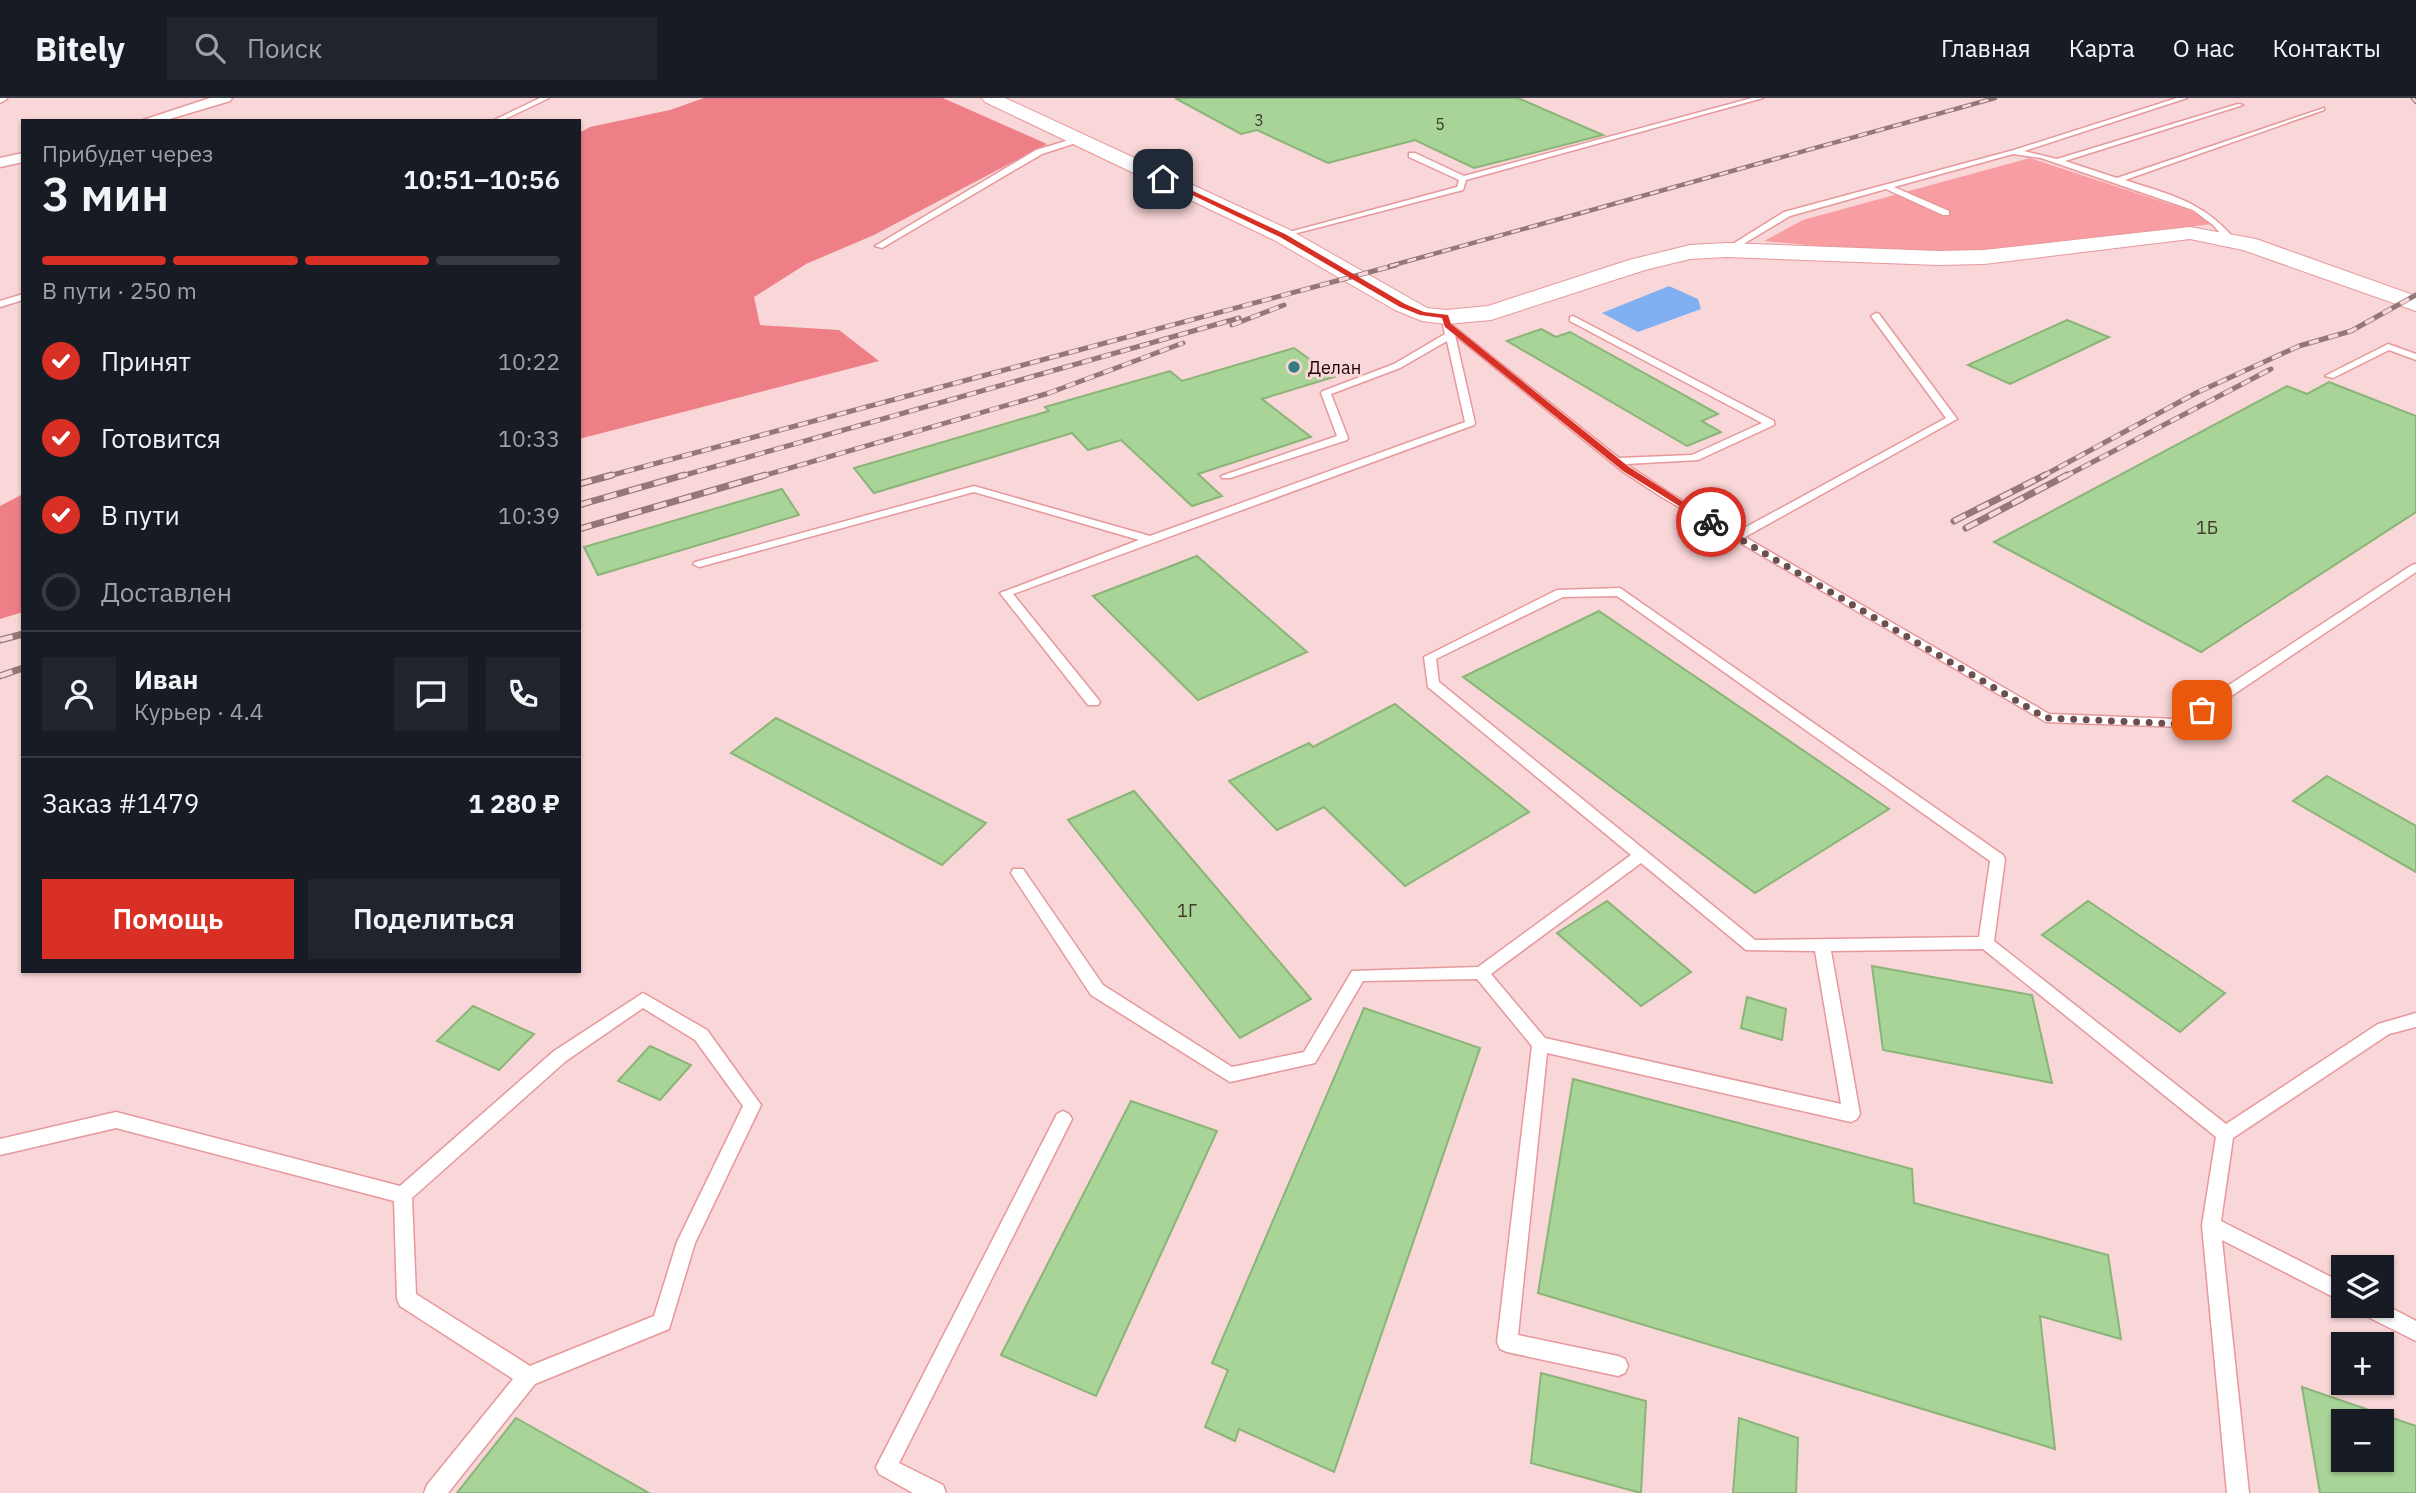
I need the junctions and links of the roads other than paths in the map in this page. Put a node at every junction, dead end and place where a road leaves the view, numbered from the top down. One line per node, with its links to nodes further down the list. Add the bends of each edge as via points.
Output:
1 (225, 98): 8 (street)
2 (547, 98): 9 (lane)
3 (991, 98): 10 (street)
4 (1760, 98): 16 (lane)
5 (2184, 98): 11 (lane)
6 (2240, 105): 14 (lane)
7 (2322, 109): 17 (lane)
8 (153, 119)
9 (500, 119)
10 (1079, 139): 20 (street); 22 (lane, via 1039,152)
11 (2013, 152): 14 (lane); 18 (lane)
12 (1412, 155): 16 (lane)
13 (21, 158): 15 (street)
14 (2057, 161): 17 (lane)
15 (0, 163)
16 (1463, 179): 20 (lane, via 1460,188)
17 (2116, 181): 21 (lane, via 2196,208)
18 (1888, 187): 19 (lane); 23 (lane, via 1787,214)
19 (1946, 213)
20 (1282, 235): 29 (street)
21 (2230, 239): 23 (street, via 2169,233 1984,257); 26 (street)
22 (879, 246)
23 (1727, 250): 29 (street, via 1669,256)
24 (21, 298): 25 (lane)
25 (0, 304)
26 (2416, 304)
27 (1876, 316): 34 (lane, via 1952,419)
28 (1573, 319): 32 (lane, via 1770,422 1695,458)
29 (1448, 326): 32 (lane); 33 (lane, via 1397,366 1326,393 1343,438); 35 (lane, via 1470,423)
30 (2416, 357): 31 (lane, via 2388,346)
31 (2330, 376)
32 (1616, 461): 34 (lane)
33 (1226, 476)
34 (1737, 537): 37 (lane, via 2046,718 2180,724)
35 (1150, 540): 36 (lane, via 974,489); 38 (lane, via 1006,593)
36 (699, 564)
37 (2416, 568)
38 (1093, 702)
39 (1641, 855): 41 (lane, via 1433,684 1430,657 1561,593 1619,592 1998,859); 42 (lane, via 1752,946); 43 (lane)
40 (1018, 873): 43 (lane, via 1097,990 1230,1075 1309,1058 1358,975)
41 (1986, 943): 42 (lane); 47 (lane)
42 (1822, 945): 45 (lane, via 1851,1114)
43 (1481, 972): 45 (lane)
44 (2416, 1020): 47 (lane, via 2384,1029)
45 (1540, 1044): 54 (lane, via 1507,1342)
46 (1063, 1119): 57 (lane, via 886,1467)
47 (2225, 1134): 50 (lane)
48 (0, 1147): 49 (lane, via 116,1120)
49 (403, 1195): 55 (lane, via 407,1299); 55 (lane, via 560,1056 643,1000 701,1035 752,1105 686,1242 662,1322)
50 (2211, 1225): 51 (lane); 58 (lane)
51 (2331, 1287)
52 (2391, 1318): 53 (lane)
53 (2416, 1331)
54 (1618, 1366)
55 (528, 1377): 56 (lane)
56 (435, 1493)
57 (935, 1493)
58 (2238, 1493)

